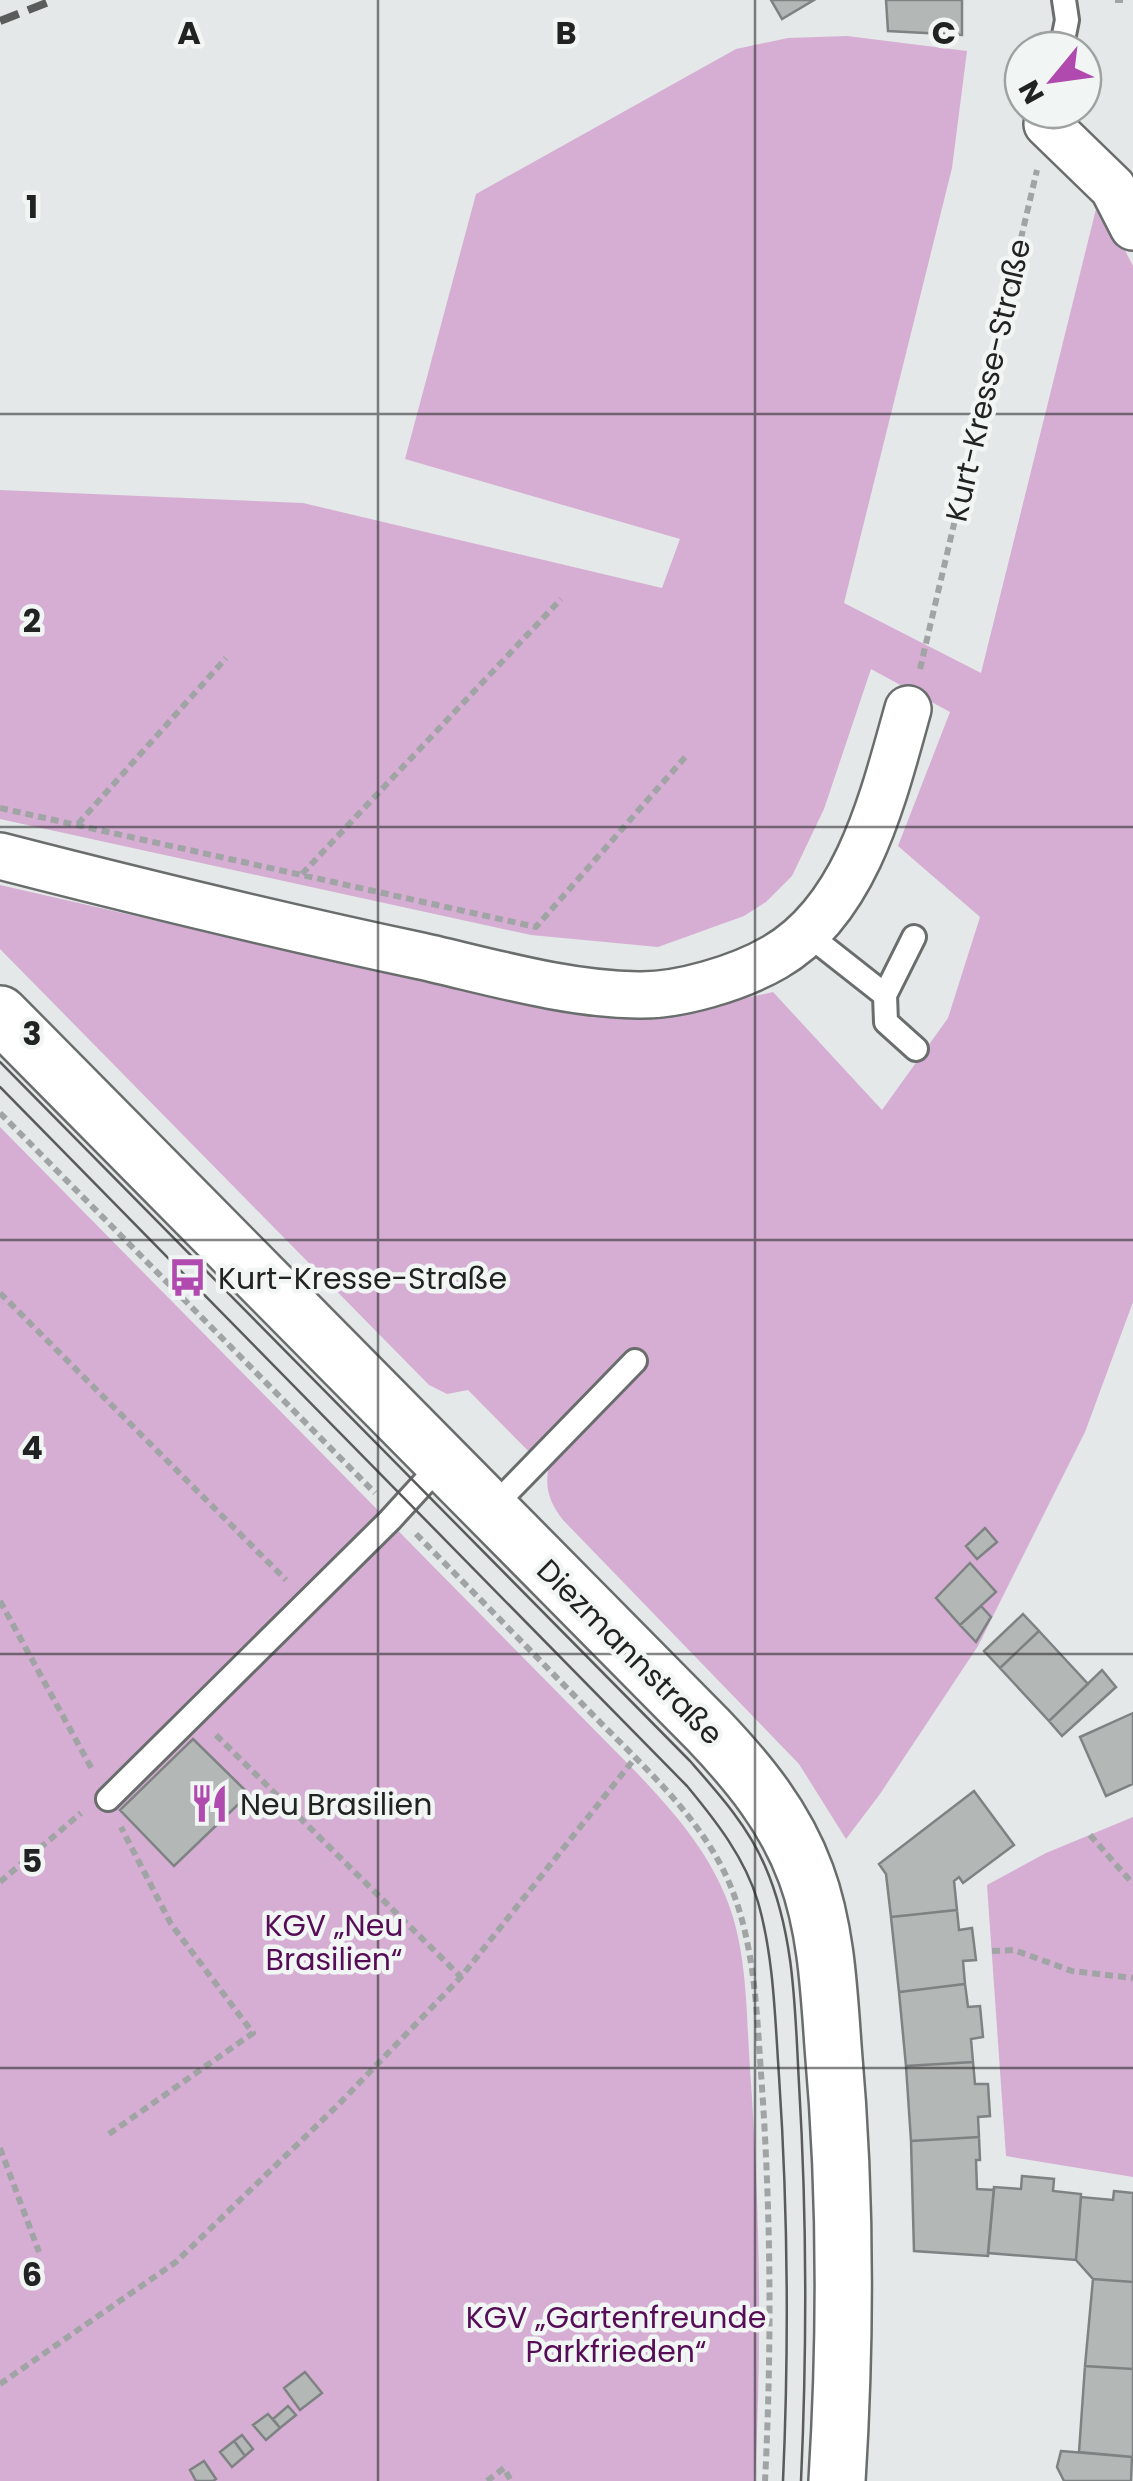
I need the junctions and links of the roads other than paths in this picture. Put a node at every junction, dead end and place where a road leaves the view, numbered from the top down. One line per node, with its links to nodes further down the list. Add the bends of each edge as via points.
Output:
1 (1060, 130): 2 (street, via 1113,188)
2 (1133, 227)
3 (908, 708): 5 (street, via 884,795 850,877)
4 (0, 856): 5 (street, via 581,991 642,996 702,987 776,957)
5 (805, 932): 7 (lane)
6 (914, 937): 7 (lane)
7 (885, 996): 9 (lane, via 886,1022)
8 (0, 1014): 11 (street, Diezmannstraße)
9 (916, 1049)
10 (635, 1361): 12 (lane)
11 (442, 1462): 12 (street, Diezmannstraße); 13 (lane)
12 (490, 1510): 14 (street, Diezmannstraße, via 748,1772 806,1872 824,1952 838,2101 844,2260)
13 (108, 1799)
14 (838, 2481)

